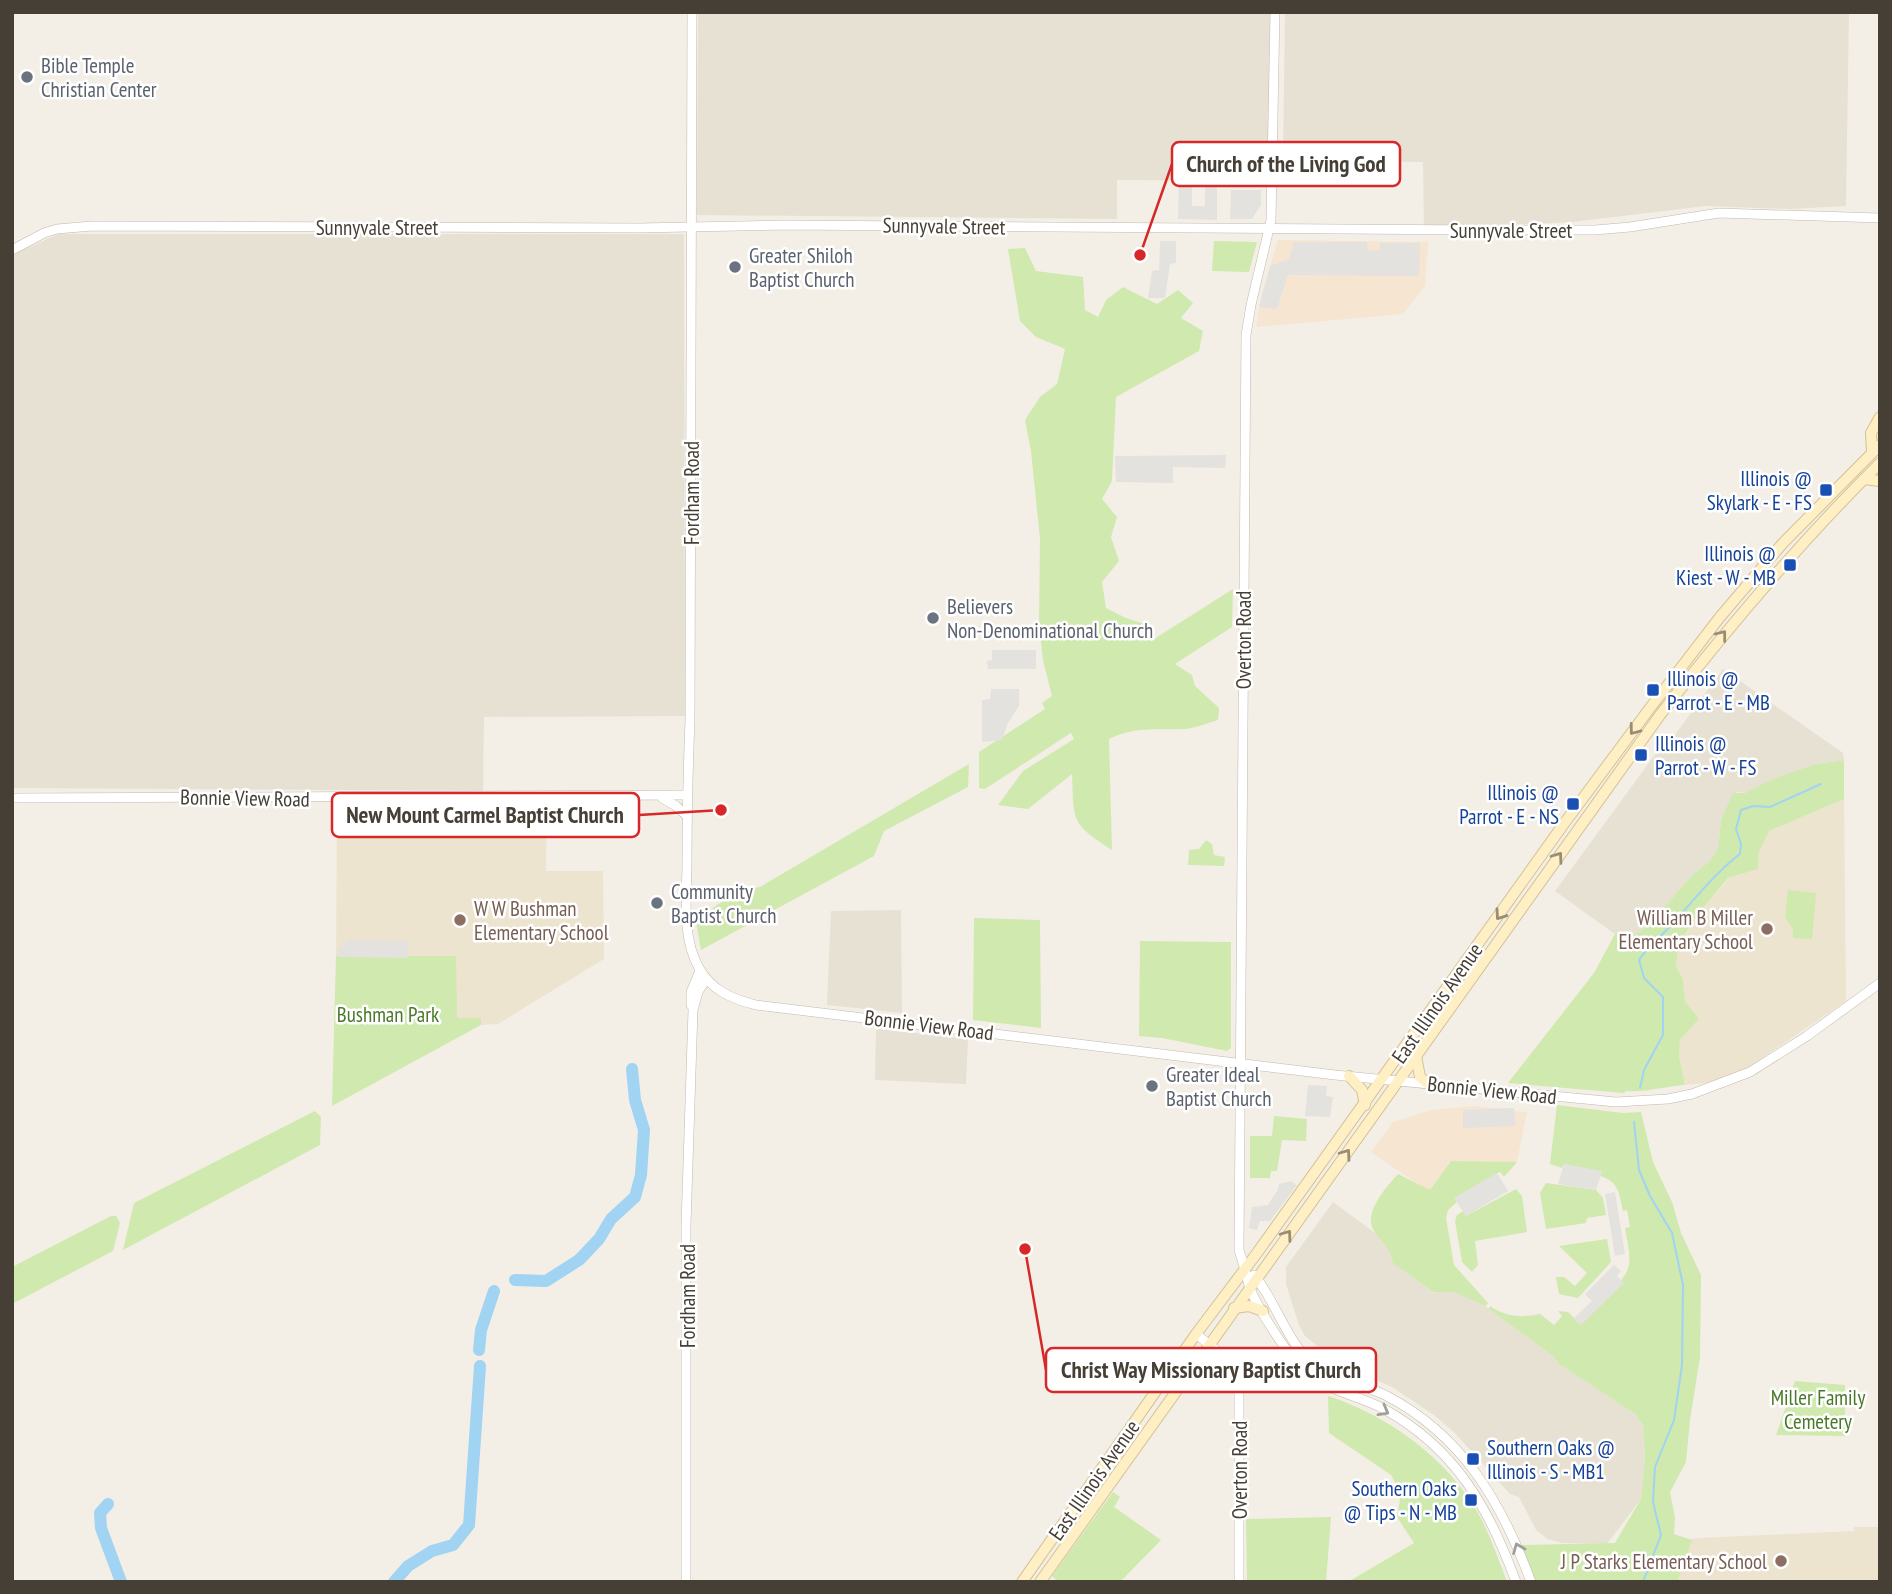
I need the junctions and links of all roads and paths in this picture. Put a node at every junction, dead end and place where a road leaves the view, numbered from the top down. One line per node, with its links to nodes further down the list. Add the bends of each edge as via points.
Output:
1 (692, 12): 4 (street, Fordham Road)
2 (1275, 12): 5 (street, Overton Road)
3 (1880, 218): 5 (street, Sunnyvale Street, via 1719,213 1595,230)
4 (690, 226): 5 (street, Sunnyvale Street); 6 (street, Sunnyvale Street, via 92,226 57,229); 16 (street, Fordham Road)
5 (1269, 230): 27 (street, Overton Road, via 1246,335)
6 (12, 250)
7 (1880, 417): 8 (main road, via 1871,433)
8 (1876, 449): 12 (main road, East Illinois Avenue)
9 (1880, 463): 10 (main road, East Illinois Avenue)
10 (1864, 479): 11 (main road); 13 (main road, East Illinois Avenue)
11 (1880, 481)
12 (1783, 543): 13 (main road); 14 (main road, East Illinois Avenue)
13 (1793, 552): 15 (main road, East Illinois Avenue, one-way to 13)
14 (1650, 708): 15 (main road); 20 (main road, East Illinois Avenue, one-way to 20)
15 (1660, 715): 21 (main road, East Illinois Avenue, one-way to 15)
16 (687, 795): 17 (street, Bonnie View Road); 19 (street, Fordham Road)
17 (657, 796): 18 (street, Bonnie View Road); 19 (street)
18 (12, 798)
19 (687, 816): 23 (street, Fordham Road, via 687,921 691,949)
20 (1528, 874): 21 (main road); 22 (main road, East Illinois Avenue, one-way to 22)
21 (1540, 883): 24 (main road, East Illinois Avenue)
22 (1460, 971): 24 (main road); 29 (main road, East Illinois Avenue)
23 (703, 975): 27 (street, Bonnie View Road, via 727,996 756,1005); 45 (street, Fordham Road, via 693,1010)
24 (1471, 979): 26 (main road, East Illinois Avenue)
25 (1880, 983): 31 (street, Bonnie View Road, via 1750,1072 1692,1094 1616,1102)
26 (1416, 1055): 30 (main road, East Illinois Avenue); 31 (main road, via 1418,1072)
27 (1240, 1064): 28 (street, Bonnie View Road); 35 (street, Overton Road, via 1238,1241)
28 (1349, 1076): 29 (street, Bonnie View Road); 32 (main road, via 1362,1090)
29 (1382, 1079): 30 (street, Bonnie View Road); 32 (main road, East Illinois Avenue)
30 (1398, 1081): 31 (street, Bonnie View Road); 34 (main road, East Illinois Avenue, one-way to 30)
31 (1428, 1084)
32 (1365, 1105): 33 (main road, East Illinois Avenue)
33 (1308, 1184): 34 (main road); 35 (main road, East Illinois Avenue)
34 (1318, 1193): 36 (main road, East Illinois Avenue, one-way to 34)
35 (1246, 1268): 36 (street); 39 (main road, East Illinois Avenue)
36 (1253, 1282): 37 (main road, East Illinois Avenue); 38 (street); 41 (street)
37 (1234, 1308): 38 (main road, via 1249,1306); 40 (main road, East Illinois Avenue)
38 (1263, 1311): 42 (street, via 1294,1362)
39 (1196, 1334): 40 (street, Overton Road); 46 (main road, East Illinois Avenue)
40 (1209, 1345): 47 (main road, East Illinois Avenue); 48 (street, Overton Road, via 1232,1366 1238,1386)
41 (1319, 1368): 42 (street); 43 (street, via 1406,1407)
42 (1312, 1378): 44 (street, one-way to 44, via 1395,1417 1437,1448)
43 (1470, 1465): 44 (street); 50 (street, one-way to 43, via 1490,1490)
44 (1460, 1473): 49 (street, via 1492,1521)
45 (686, 1582)
46 (1022, 1582)
47 (1040, 1582)
48 (1239, 1582)
49 (1516, 1582)
50 (1531, 1582)

